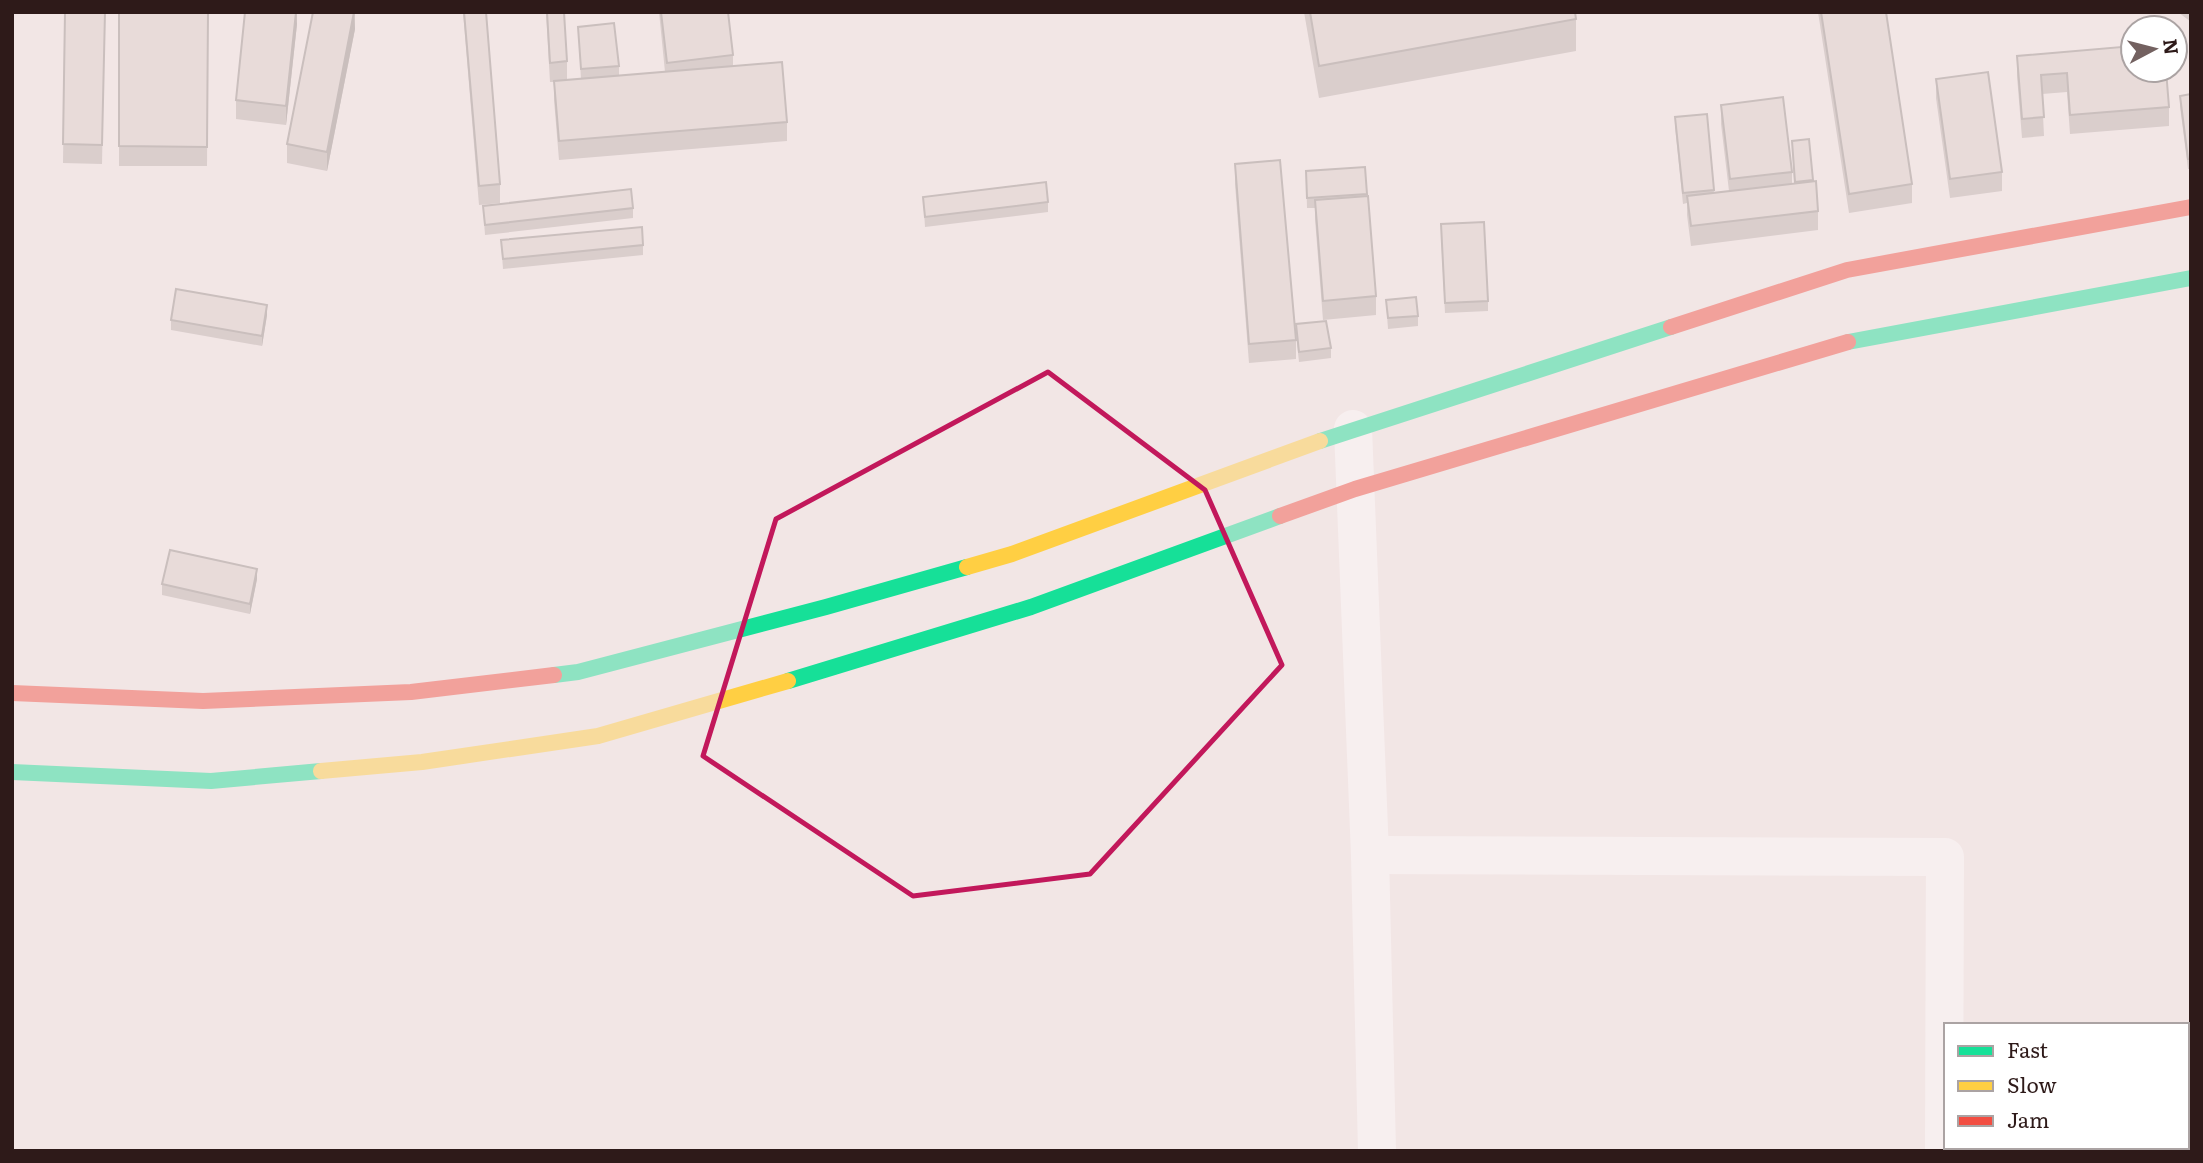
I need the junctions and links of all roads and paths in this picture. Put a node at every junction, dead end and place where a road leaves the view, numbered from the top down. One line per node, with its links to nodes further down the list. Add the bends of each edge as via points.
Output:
1 (2191, 207): 3 (street, via 1847,270)
2 (2191, 278): 4 (street, via 1856,340)
3 (1353, 429): 4 (street); 5 (street, via 1012,554 578,672 411,692 231,700)
4 (1355, 489): 6 (street, via 1031,607 598,736 422,762 211,781); 7 (street)
5 (12, 693)
6 (12, 772)
7 (1370, 855): 8 (street, via 1945,858); 9 (street)
8 (1944, 1023)
9 (1377, 1151)

